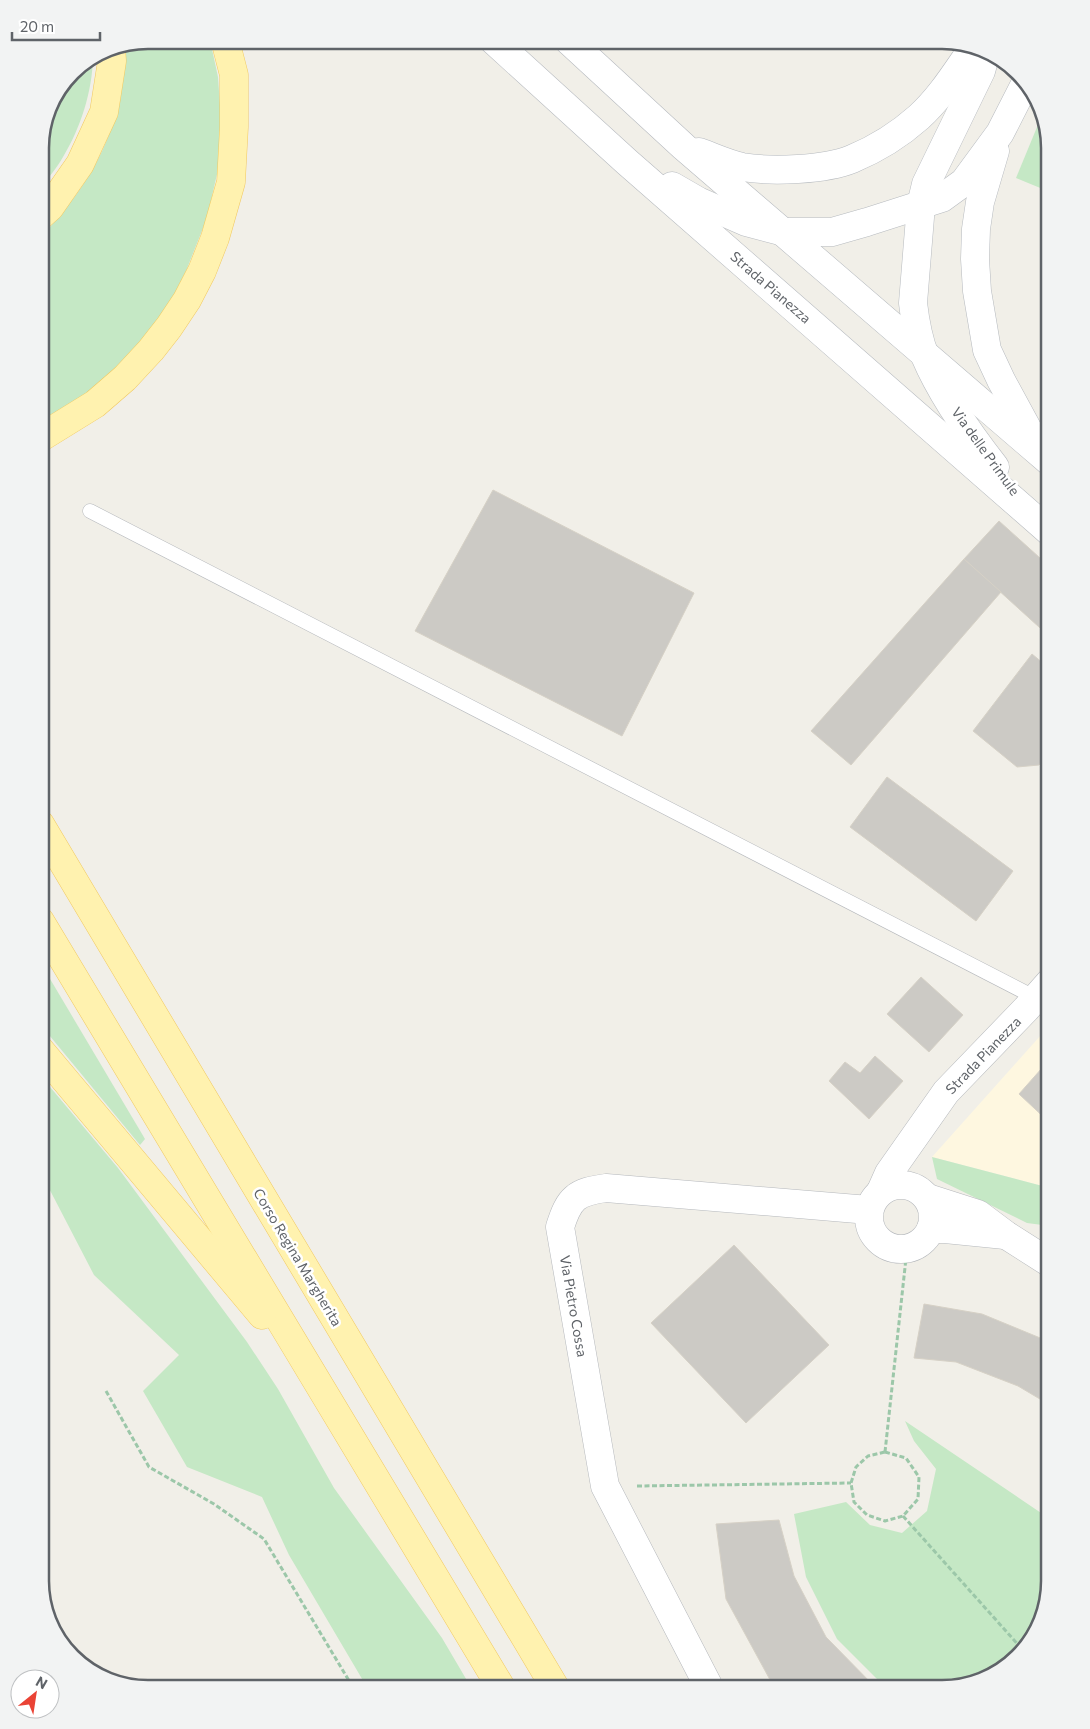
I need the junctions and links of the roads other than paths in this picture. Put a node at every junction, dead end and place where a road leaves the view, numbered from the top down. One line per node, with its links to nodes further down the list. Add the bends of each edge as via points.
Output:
1 (227, 49): 15 (main road, via 234,75 231,182 202,271 169,327 125,378 95,404)
2 (503, 49): 10 (main road, Strada Pianezza)
3 (578, 49): 9 (main road)
4 (970, 53): 9 (main road, via 919,117 884,143 850,160 812,168 742,167)
5 (112, 56): 12 (main road, via 104,112 80,164)
6 (985, 58): 11 (main road, Via delle Primule, via 981,72 926,184)
7 (1022, 89): 8 (main road)
8 (1000, 133): 11 (main road, via 964,182 942,198); 16 (main road, via 980,202 976,229 977,291 987,350)
9 (684, 147): 13 (main road)
10 (627, 162): 13 (main road, via 698,201 746,222); 20 (main road, Strada Pianezza)
11 (922, 205): 13 (main road, via 832,232); 14 (main road, Via delle Primule, via 912,303)
12 (49, 208)
13 (784, 232): 14 (main road)
14 (925, 356): 17 (main road); 19 (main road, Via delle Primule, via 974,439)
15 (49, 432)
16 (1041, 451)
17 (1041, 455)
18 (90, 511): 23 (lane)
19 (1041, 522)
20 (1041, 523)
21 (49, 839): 34 (main road, Corso Regina Margherita)
22 (49, 936): 32 (main road)
23 (1041, 989)
24 (1041, 992): 26 (main road, Strada Pianezza, via 946,1092)
25 (49, 1061): 32 (main road)
26 (920, 1131): 27 (main road, Strada Pianezza, via 913,1171); 28 (main road, Strada Pianezza, via 889,1173)
27 (921, 1193): 28 (main road, Via Pietro Cossa, via 898,1184); 29 (main road, via 932,1206 934,1219); 30 (main road, Via Pietro Cossa, via 978,1214)
28 (875, 1200): 29 (main road, via 869,1224 877,1238 890,1247 907,1249 918,1245); 35 (main road, Via Pietro Cossa, via 606,1188 587,1190 574,1198 564,1213 560,1227 605,1486)
29 (930, 1229): 30 (main road, Via Pietro Cossa)
30 (1006, 1235): 31 (main road, Via Pietro Cossa)
31 (1041, 1257)
32 (316, 1380): 33 (main road)
33 (497, 1680)
34 (551, 1680)
35 (705, 1680)

